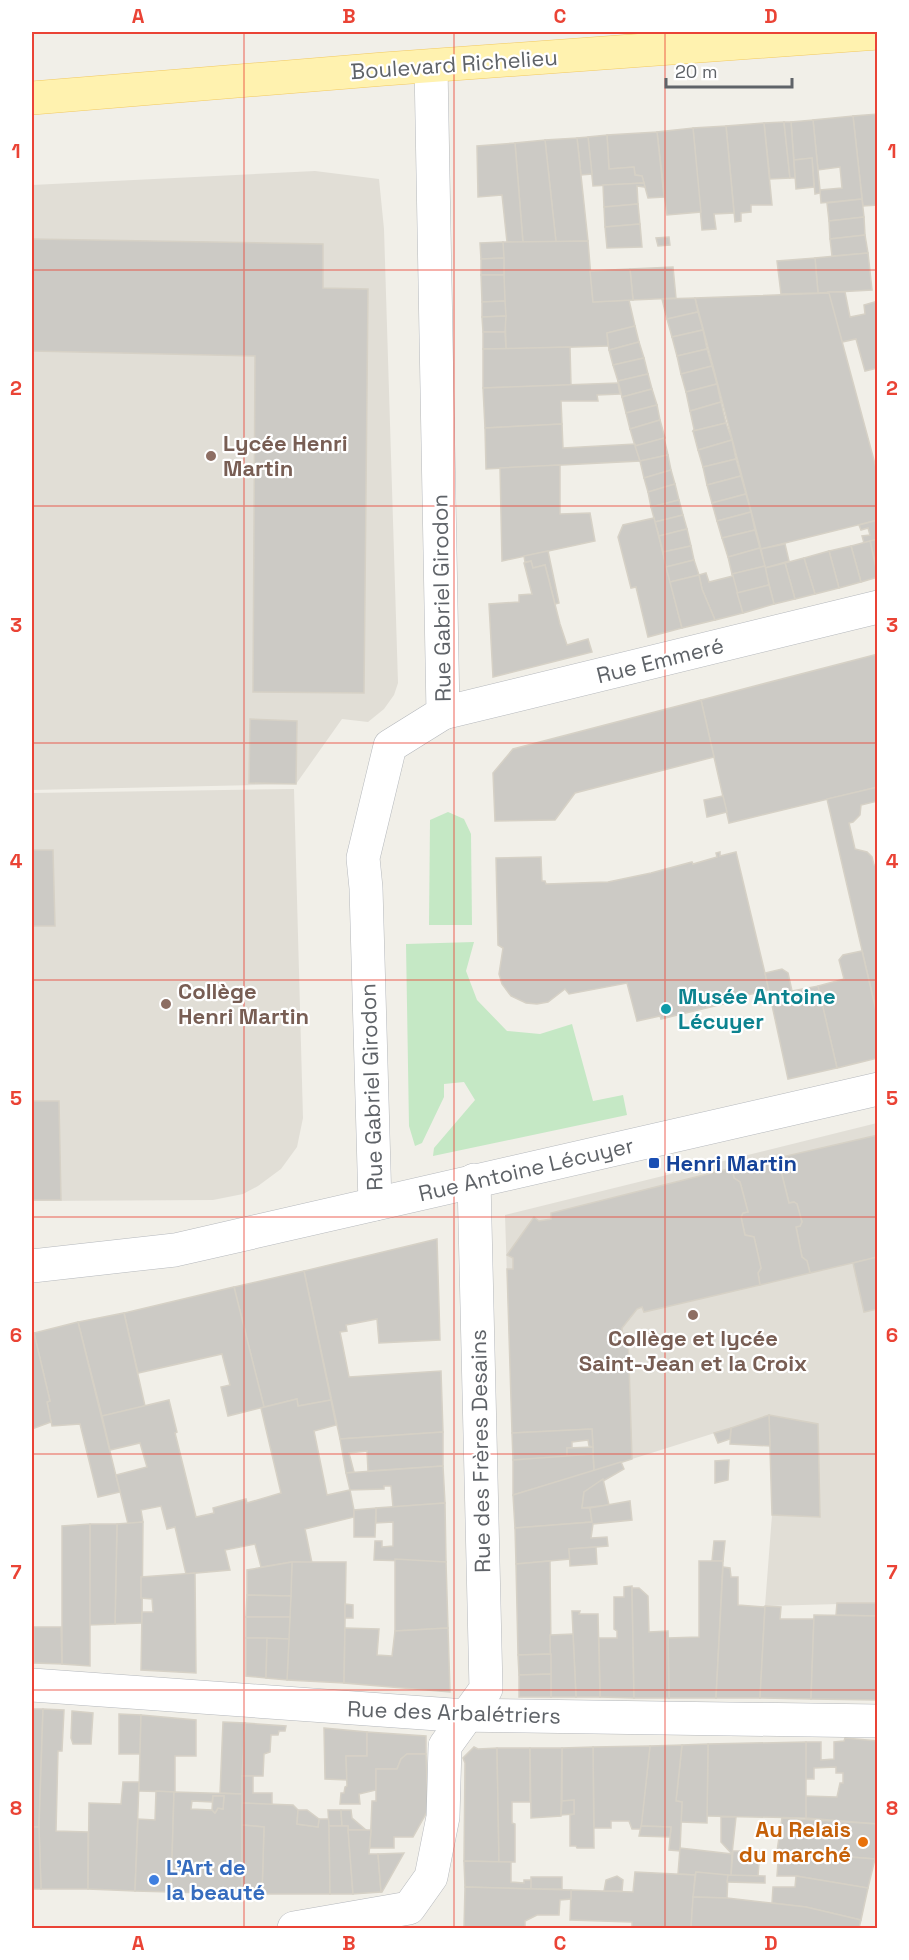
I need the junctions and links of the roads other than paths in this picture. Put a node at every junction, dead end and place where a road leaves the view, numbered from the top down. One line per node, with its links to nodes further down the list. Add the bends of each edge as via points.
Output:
1 (878, 33): 2 (main road, Boulevard Richelieu)
2 (786, 35): 3 (main road, Boulevard Richelieu)
3 (431, 66): 4 (main road, Boulevard Richelieu); 6 (street, Rue Gabriel Girodon)
4 (32, 98)
5 (878, 607): 6 (street, Rue Emmeré)
6 (443, 713): 9 (street, Rue Gabriel Girodon, via 390,746 363,858)
7 (878, 1089): 8 (street, Rue Antoine Lécuyer)
8 (474, 1180): 9 (street, Rue Antoine Lécuyer); 12 (street, Rue des Frères Desains, via 486,1689)
9 (375, 1204): 10 (street, Rue Antoine Lécuyer, via 175,1250)
10 (32, 1266)
11 (32, 1684): 12 (street, Rue des Arbalétriers)
12 (467, 1715): 13 (street, Rue des Arbalétriers); 14 (street, Rue des Frères Desains, via 446,1746 443,1818 431,1878 409,1908)
13 (878, 1721)
14 (294, 1929)

